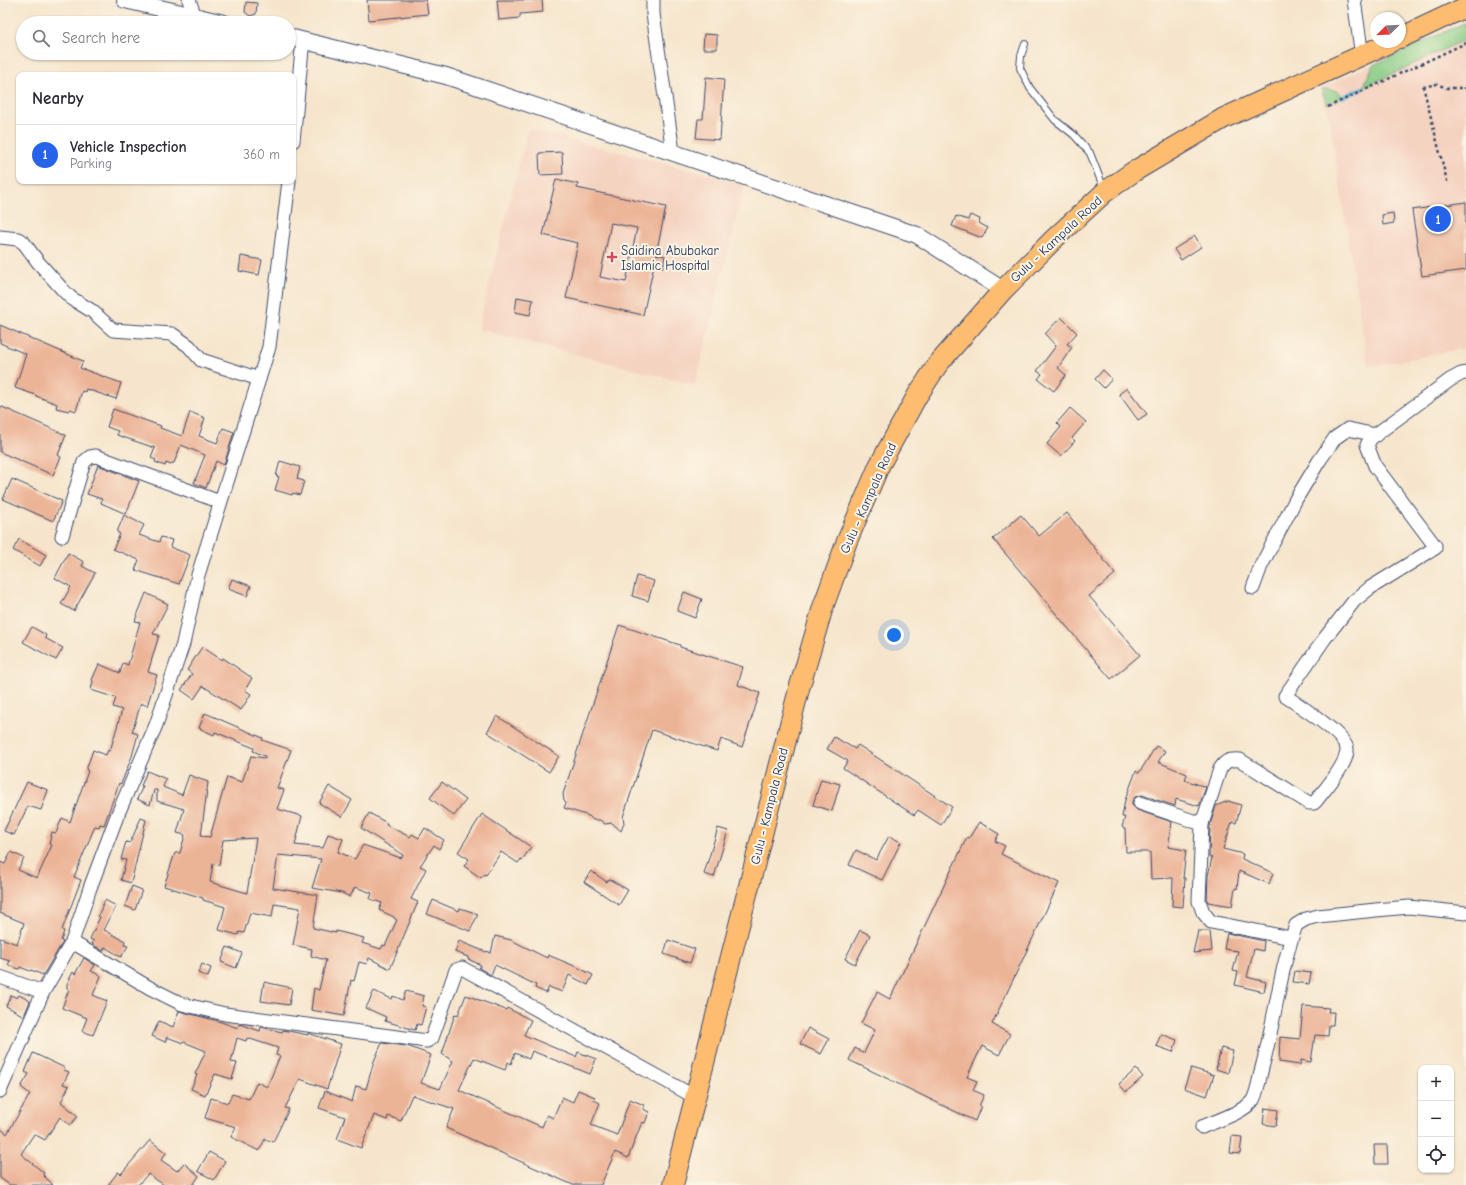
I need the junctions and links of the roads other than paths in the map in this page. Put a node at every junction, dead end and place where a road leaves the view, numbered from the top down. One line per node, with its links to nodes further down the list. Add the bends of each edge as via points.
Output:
1 (125, 0): 6 (street)
2 (189, 0): 7 (street)
3 (653, 0): 15 (street)
4 (1354, 0): 12 (street)
5 (1466, 7): 8 (main road)
6 (191, 16)
7 (195, 16)
8 (1406, 35)
9 (296, 39): 15 (street, via 446,76)
10 (1025, 44): 17 (lane, via 1020,68 1030,88 1055,120 1074,134 1090,153)
11 (1379, 48): 12 (main road, Gulu - Kampala Road)
12 (1362, 56): 17 (main road, Gulu - Kampala Road, via 1224,118 1132,172)
13 (295, 60): 14 (street)
14 (295, 72)
15 (673, 152): 19 (street, via 917,235)
16 (289, 184): 21 (street, via 269,348)
17 (1105, 192): 19 (main road, Gulu - Kampala Road)
18 (0, 237): 21 (street, via 18,239 24,243 63,290 111,329 172,334 201,360)
19 (1003, 290): 34 (main road, Gulu - Kampala Road, via 938,364 917,396 879,466 847,541 823,607 799,690)
20 (1466, 374): 22 (street, via 1450,380)
21 (259, 378): 23 (street)
22 (1376, 435): 25 (street, via 1348,429 1335,438 1296,499 1261,566); 27 (street, via 1367,445 1375,466 1435,546 1354,601 1284,696 1309,712 1342,740 1347,749 1344,762 1316,801 1309,803 1240,760 1229,760 1220,769)
23 (220, 502): 24 (street, via 93,456 84,462); 30 (street, via 198,575 183,644 156,725 90,888)
24 (62, 536)
25 (1253, 588)
26 (1140, 803): 27 (street)
27 (1202, 824): 29 (street, via 1199,901 1203,912 1211,922)
28 (1466, 913): 29 (street, via 1409,908 1318,916 1296,925)
29 (1291, 938): 35 (street, via 1272,1030 1253,1100 1243,1109)
30 (72, 942): 32 (street); 34 (street, via 182,1004 225,1014 428,1041 432,1038 456,970 462,968)
31 (0, 977): 32 (street)
32 (43, 992): 33 (street)
33 (0, 1091)
34 (695, 1097): 36 (main road, Gulu - Kampala Road)
35 (1202, 1127)
36 (673, 1185)

